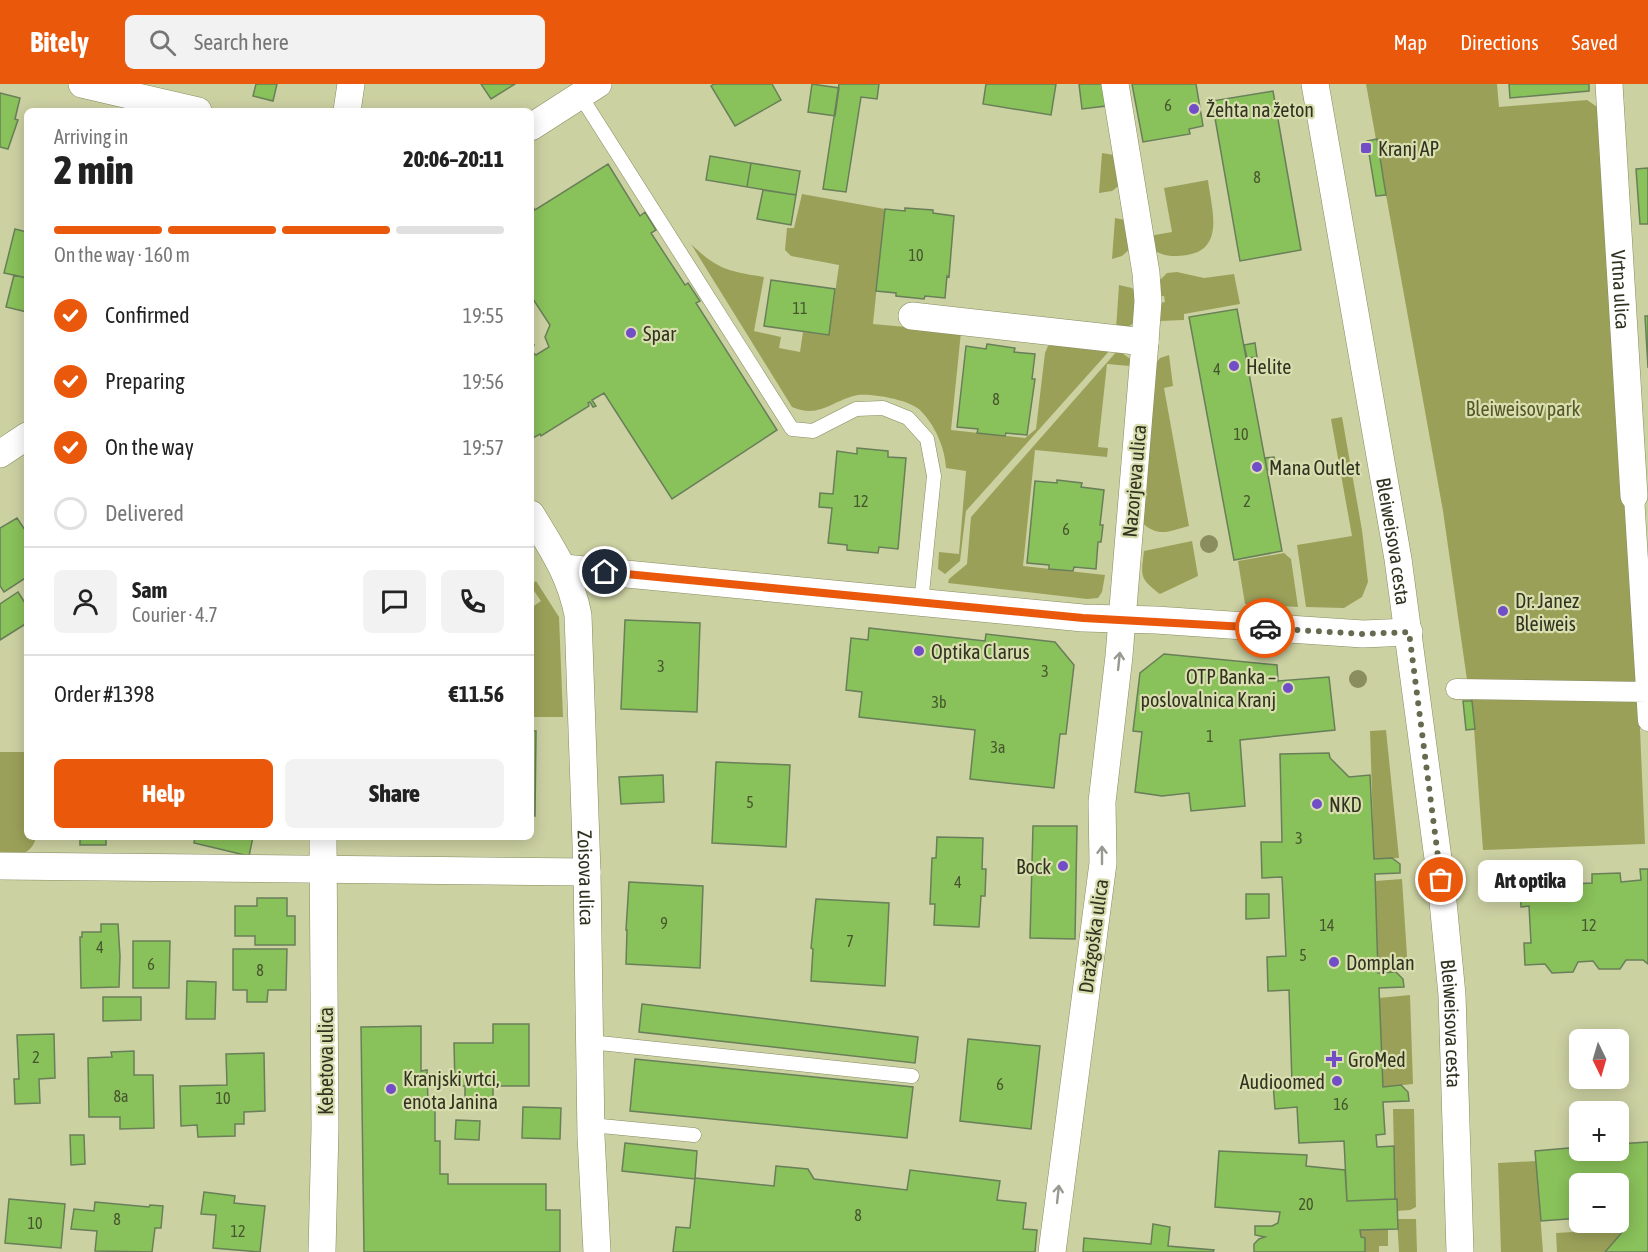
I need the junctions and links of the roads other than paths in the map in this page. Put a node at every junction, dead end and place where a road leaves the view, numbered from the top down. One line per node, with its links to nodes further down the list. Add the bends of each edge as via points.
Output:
1 (82, 84): 7 (street)
2 (351, 84): 8 (street)
3 (1115, 84): 11 (street, Nazorjeva ulica, via 1146,273)
4 (1315, 84): 19 (street, Bleiweisova cesta)
5 (1609, 84): 14 (street, Vrtna ulica)
6 (589, 90): 9 (street); 17 (lane, via 792,429 813,431 856,409 883,408 908,418 927,439 934,476)
7 (185, 108)
8 (347, 108)
9 (534, 125)
10 (912, 316): 11 (street)
11 (1145, 342): 18 (street, Nazorjeva ulica)
12 (24, 438): 13 (street)
13 (0, 454)
14 (1634, 496): 21 (street)
15 (534, 519): 16 (street, Zoisova ulica)
16 (564, 568): 17 (street); 26 (street, Zoisova ulica, via 579,626)
17 (921, 603): 18 (street)
18 (1122, 619): 19 (street, via 1363,634); 33 (street, Dražgoška ulica, one-way to 18, via 1102,863 1102,802)
19 (1409, 632): 34 (street, Bleiweisova cesta, via 1448,937 1456,1068)
20 (1456, 689): 21 (street)
21 (1647, 692): 22 (street)
22 (1648, 721)
23 (323, 840): 25 (street, Kebetova ulica)
24 (0, 866): 25 (street)
25 (322, 870): 26 (street); 31 (street, Kebetova ulica)
26 (587, 873): 27 (street, Zoisova ulica)
27 (590, 1042): 28 (lane); 29 (street, Zoisova ulica)
28 (912, 1076)
29 (591, 1125): 30 (lane); 32 (street, Zoisova ulica)
30 (694, 1135)
31 (322, 1252)
32 (597, 1252)
33 (1052, 1252)
34 (1460, 1252)

